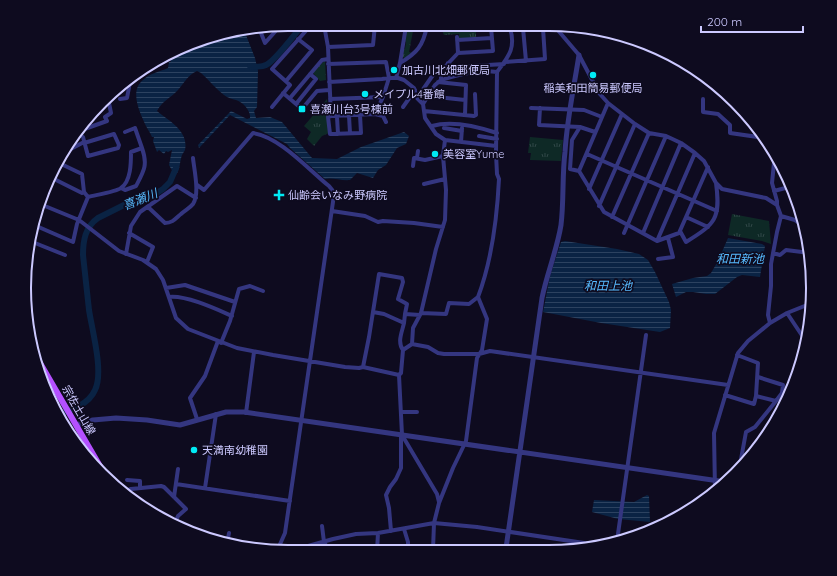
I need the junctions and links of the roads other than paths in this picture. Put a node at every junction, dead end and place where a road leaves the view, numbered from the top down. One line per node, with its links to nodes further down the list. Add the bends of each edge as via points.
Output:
1 (305, 31): 13 (street)
2 (326, 31): 15 (street)
3 (374, 31): 15 (street, via 373,45)
4 (405, 31): 20 (street)
5 (426, 31): 20 (street, via 419,49)
6 (491, 31): 14 (street)
7 (511, 31): 22 (street, via 512,46)
8 (523, 31): 18 (street)
9 (543, 31): 18 (street, via 545,59)
10 (275, 32): 12 (street, via 265,43)
11 (559, 32): 17 (street)
12 (261, 33)
13 (298, 38): 28 (street, via 312,50); 28 (street, via 272,70)
14 (492, 38): 16 (street, via 493,51); 16 (street, via 457,39)
15 (328, 47): 19 (street)
16 (458, 53): 21 (street)
17 (579, 55): 47 (street, via 599,92); 54 (street)
18 (526, 61): 22 (street)
19 (328, 62): 24 (street, via 322,60); 26 (street, via 386,62); 30 (street)
20 (400, 63): 27 (street)
21 (448, 63): 22 (street, via 456,67); 29 (street, via 441,72)
22 (505, 63): 23 (street)
23 (497, 72): 29 (street, via 473,72); 74 (street)
24 (310, 74): 40 (street); 48 (street, via 316,80)
25 (433, 75): 41 (street)
26 (389, 78): 27 (street); 30 (street); 39 (street)
27 (396, 78): 35 (street, via 410,84)
28 (286, 81): 36 (street, via 290,85)
29 (439, 81): 31 (street); 38 (street)
30 (329, 82): 34 (street)
31 (466, 85): 32 (street); 45 (street)
32 (472, 85)
33 (129, 86): 42 (street, via 127,98)
34 (329, 90): 43 (street); 48 (street, via 317,91 302,108)
35 (415, 90): 41 (street); 51 (street)
36 (283, 93): 40 (street); 50 (street)
37 (475, 94): 59 (street, via 476,115)
38 (428, 96): 45 (street); 49 (street)
39 (383, 97): 43 (street); 56 (street)
40 (290, 98): 48 (street)
41 (418, 98): 49 (street)
42 (120, 99)
43 (330, 99): 60 (street)
44 (703, 99): 80 (street, via 703,112 718,114 730,125 730,133)
45 (465, 100): 59 (street)
46 (109, 103): 70 (street, via 111,113 105,117 107,122)
47 (608, 103): 57 (street); 63 (street)
48 (296, 104)
49 (423, 104): 55 (street)
50 (272, 107)
51 (403, 107)
52 (530, 108): 53 (street)
53 (540, 108): 54 (street); 67 (street, via 539,125)
54 (570, 109): 63 (street, via 584,110); 67 (street)
55 (424, 111): 59 (street); 66 (street, via 425,118)
56 (375, 114): 58 (street); 64 (street, via 383,116)
57 (622, 114): 65 (street); 95 (street)
58 (360, 115): 62 (street); 73 (street, via 361,133)
59 (465, 115)
60 (331, 116): 61 (street); 76 (street, via 328,118 330,134)
61 (337, 116): 62 (street); 76 (street)
62 (349, 116): 73 (street)
63 (602, 117): 72 (street)
64 (386, 122)
65 (635, 124): 75 (street); 99 (street)
66 (432, 126): 74 (street, via 450,123); 82 (street, via 436,134)
67 (567, 126): 68 (street); 168 (street, via 561,223 545,281)
68 (580, 127): 72 (street); 101 (street, via 572,140 570,169)
69 (444, 128): 84 (street, via 462,130)
70 (86, 129)
71 (125, 132): 88 (street, via 137,128)
72 (596, 132): 91 (street)
73 (350, 133): 76 (street)
74 (497, 133): 81 (street)
75 (649, 133): 79 (street); 102 (street)
76 (338, 134)
77 (81, 135): 83 (street)
78 (479, 136): 81 (street)
79 (666, 136): 85 (street); 105 (street)
80 (757, 137)
81 (497, 139): 86 (street)
82 (444, 140): 84 (street); 92 (street)
83 (84, 142): 83 (street, via 88,156 118,148 119,144 114,134); 87 (street)
84 (461, 142): 86 (street)
85 (681, 143): 90 (street); 109 (street)
86 (496, 146): 150 (street, via 499,179 497,216 486,277)
87 (72, 147)
88 (142, 148): 110 (street, via 131,152 127,180); 110 (street, via 146,167 136,186 125,190)
89 (418, 151): 94 (street)
90 (695, 153): 100 (street); 115 (street)
91 (587, 154): 95 (street); 101 (street)
92 (443, 156): 94 (street, via 425,160); 103 (street)
93 (194, 158): 108 (street)
94 (417, 158): 98 (street, via 414,158)
95 (602, 160): 99 (street); 112 (street)
96 (774, 164): 113 (street)
97 (62, 165): 114 (street, via 82,174)
98 (413, 166)
99 (617, 167): 102 (street); 121 (street)
100 (708, 167): 106 (street); 118 (street)
101 (578, 171): 112 (street)
102 (632, 173): 105 (street); 125 (street)
103 (445, 179): 107 (street); 132 (street, via 446,212)
104 (55, 180): 114 (street)
105 (648, 180): 109 (street); 130 (street)
106 (716, 183): 120 (street, via 722,189 766,198); 124 (street)
107 (424, 184)
108 (197, 185): 117 (street); 123 (street, via 204,190 253,133 283,146 329,186 334,195)
109 (663, 187): 115 (street); 137 (street)
110 (121, 188): 116 (street)
111 (785, 188): 113 (street)
112 (589, 189): 121 (street)
113 (774, 191): 120 (street)
114 (84, 192): 116 (street)
115 (678, 193): 118 (street); 140 (street)
116 (88, 197): 129 (street)
117 (196, 198): 122 (street, via 177,186); 122 (street, via 194,203 171,223 166,223)
118 (693, 200): 124 (street); 127 (street)
119 (45, 205): 129 (street)
120 (777, 205): 126 (street)
121 (600, 206): 125 (street, via 604,212)
122 (148, 207): 135 (street, via 140,212)
123 (332, 211): 132 (street, via 365,216 378,222); 169 (street)
124 (717, 211): 133 (street)
125 (612, 216): 130 (street)
126 (781, 216): 128 (street); 143 (street)
127 (686, 217): 133 (street); 134 (street)
128 (797, 221)
129 (81, 222): 131 (street, via 73,242); 142 (street)
130 (628, 225): 136 (street); 137 (street)
131 (39, 227)
132 (443, 227): 156 (street)
133 (708, 227): 134 (street, via 686,242)
134 (680, 231): 138 (street)
135 (129, 233): 142 (street); 146 (street, via 153,247)
136 (624, 233)
137 (643, 233): 140 (street)
138 (668, 238): 140 (street); 145 (street, via 673,256)
139 (35, 241): 144 (street)
140 (657, 241)
141 (804, 252): 143 (street, via 786,250 780,255)
142 (126, 254): 146 (street)
143 (773, 254): 159 (street, via 768,315)
144 (65, 255)
145 (658, 259)
146 (146, 262): 147 (street, via 156,269)
147 (166, 288): 149 (street); 151 (street, via 185,285)
148 (263, 291): 151 (street, via 250,286 241,288)
149 (169, 297): 157 (street, via 176,296); 162 (street, via 176,318 182,325)
150 (478, 298): 156 (street, via 469,304 449,303 446,314); 166 (street, via 487,319 482,350)
151 (235, 302): 157 (street)
152 (805, 306): 154 (street)
153 (373, 312): 155 (street, via 379,274 403,279 398,299 407,304); 158 (street); 170 (street)
154 (787, 313): 159 (street); 160 (street)
155 (405, 314): 156 (street); 158 (street)
156 (420, 314): 163 (street, via 414,328)
157 (232, 316): 162 (street)
158 (404, 323): 164 (street, via 400,341)
159 (770, 323): 167 (street, via 748,340)
160 (802, 335)
161 (646, 336): 172 (street)
162 (219, 342): 165 (street); 184 (street, via 205,376 190,398)
163 (412, 344): 164 (street); 166 (street, via 444,354)
164 (403, 350): 173 (street)
165 (254, 352): 169 (street); 182 (street)
166 (479, 354): 168 (street, via 490,351); 188 (street, via 466,441)
167 (737, 355): 174 (street, via 758,363); 175 (street)
168 (533, 357): 172 (street); 189 (street)
169 (310, 362): 170 (street); 185 (street)
170 (363, 367): 173 (street)
171 (46, 372): 186 (main road, 宗佐土山線)
172 (641, 373): 175 (street); 192 (street)
173 (399, 375): 180 (street)
174 (758, 377): 176 (street, via 783,385); 178 (street)
175 (728, 385): 177 (street)
176 (782, 394): 179 (street)
177 (725, 395): 178 (street, via 754,404); 195 (street, via 714,433)
178 (756, 396): 179 (street)
179 (776, 401): 191 (street, via 755,427 746,432)
180 (401, 412): 181 (street); 187 (street)
181 (417, 412)
182 (246, 413): 183 (street); 185 (street)
183 (216, 414): 184 (street); 200 (street)
184 (197, 420): 186 (street, via 180,425 147,420 110,419)
185 (302, 421): 187 (street); 203 (street)
186 (76, 425): 190 (main road, 宗佐土山線)
187 (402, 435): 188 (street); 204 (street); 209 (street, via 401,468 386,495)
188 (463, 445): 189 (street); 204 (street)
189 (520, 452): 192 (street); 210 (street)
190 (94, 456)
191 (741, 458)
192 (628, 468): 195 (street); 213 (street)
193 (178, 469): 197 (street)
194 (126, 480): 199 (street, via 140,481)
195 (715, 480): 196 (street); 198 (street)
196 (718, 481)
197 (176, 484): 200 (street); 202 (street)
198 (715, 484)
199 (140, 488): 201 (street); 202 (street, via 161,486)
200 (205, 488): 203 (street)
201 (130, 490)
202 (174, 497): 205 (street, via 186,509)
203 (290, 501): 217 (street, via 286,533)
204 (440, 502): 206 (street)
205 (177, 519)
206 (434, 523): 208 (street); 210 (street); 222 (street)
207 (322, 526): 215 (street)
208 (404, 529): 209 (street); 221 (street)
209 (391, 531): 212 (street)
210 (508, 532): 216 (street); 223 (street)
211 (229, 533): 214 (street)
212 (378, 533): 215 (street, via 356,534); 220 (street)
213 (618, 535)
214 (228, 538)
215 (325, 542): 218 (street); 219 (street)
216 (583, 543)
217 (280, 545)
218 (313, 545)
219 (325, 545)
220 (377, 545)
221 (408, 545)
222 (434, 545)
223 (506, 545)

